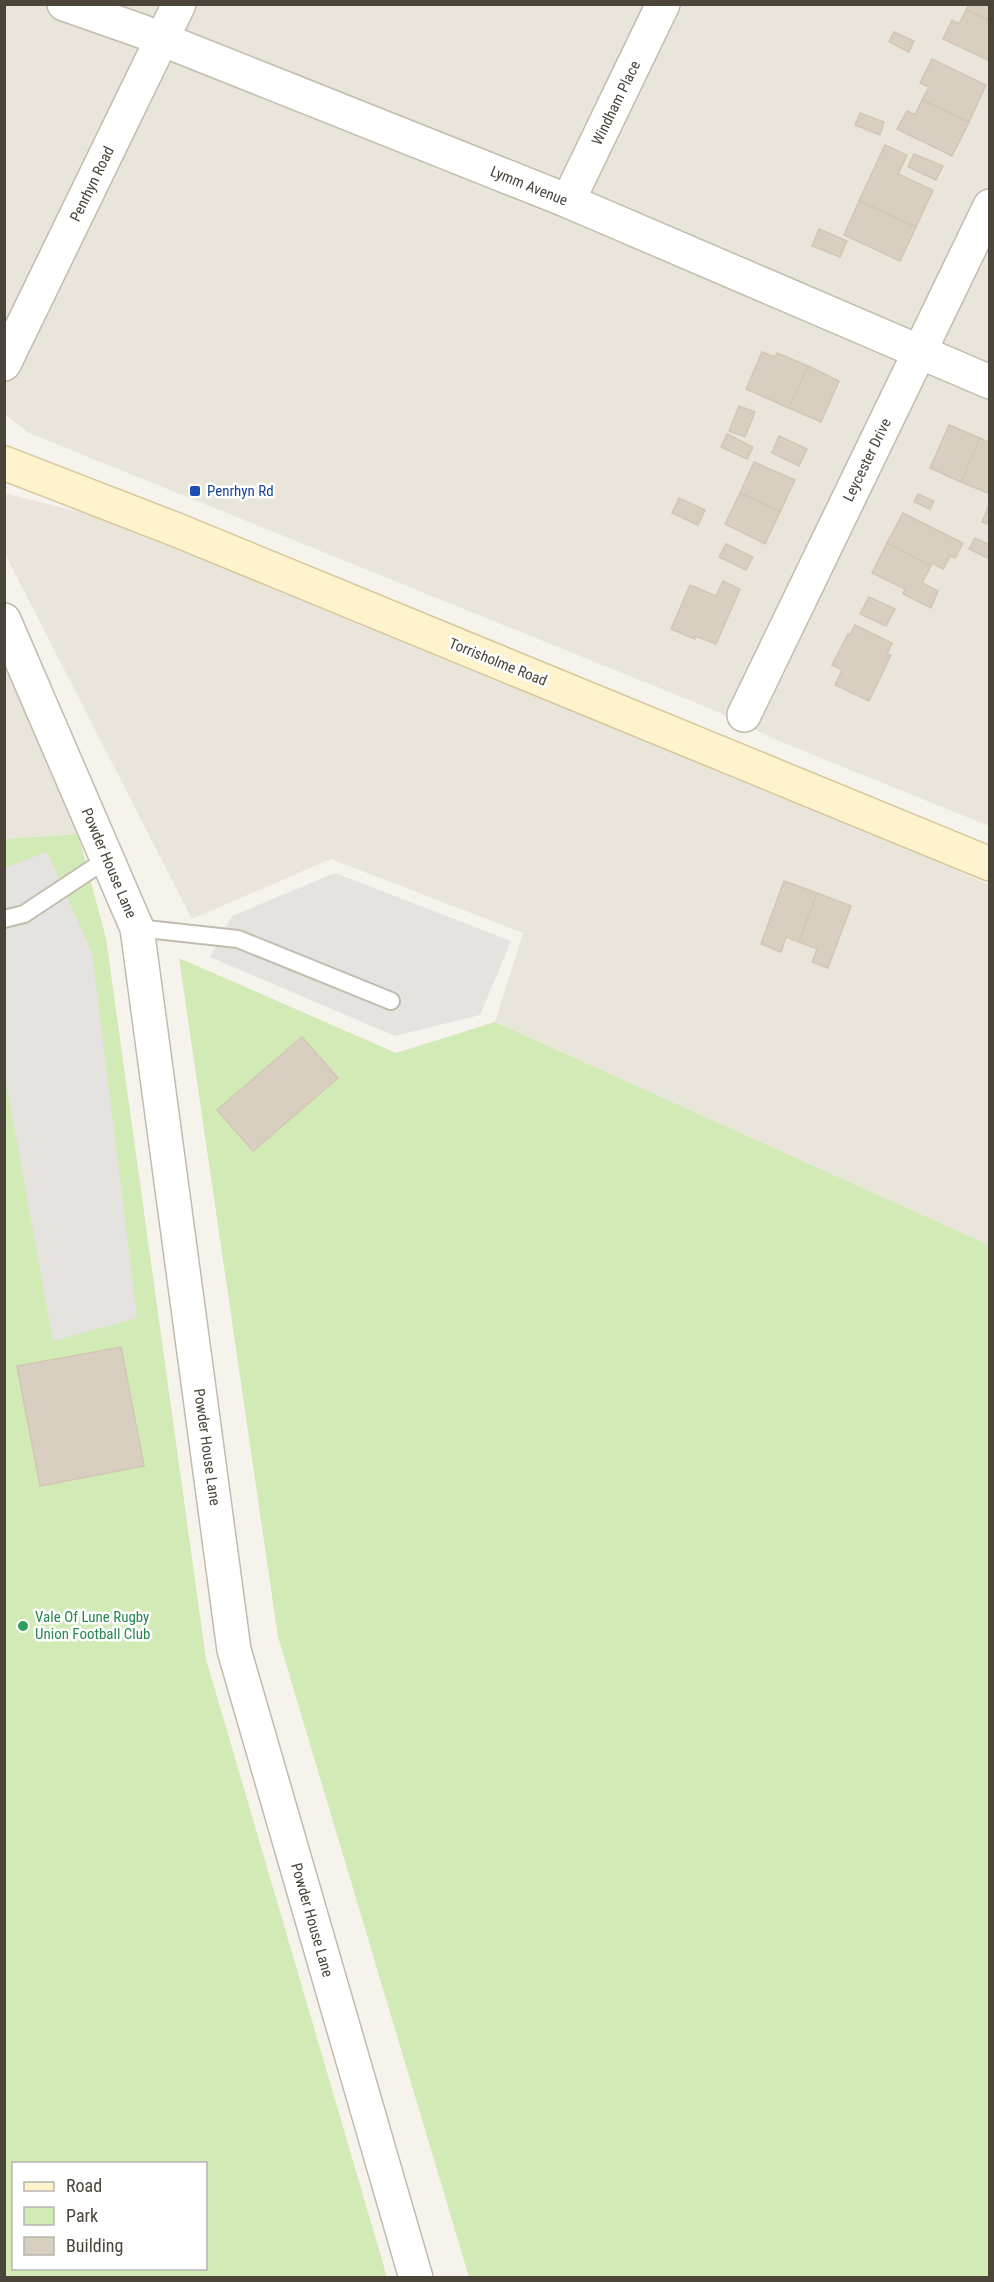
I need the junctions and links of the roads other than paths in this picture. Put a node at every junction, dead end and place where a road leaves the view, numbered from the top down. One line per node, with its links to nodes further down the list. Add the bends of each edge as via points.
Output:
1 (64, 4): 4 (street, Lymm Avenue)
2 (179, 4): 4 (street, Penrhyn Road)
3 (663, 4): 5 (street, Windham Place)
4 (162, 40): 5 (street, Lymm Avenue); 8 (street, Penrhyn Road)
5 (568, 201): 7 (street, Lymm Avenue)
6 (990, 206): 7 (street, Leycester Drive)
7 (919, 353): 9 (street, Lymm Avenue); 12 (street, Leycester Drive)
8 (4, 364)
9 (990, 382)
10 (4, 463): 14 (main road, Torrisholme Road, via 177,530)
11 (4, 620): 13 (street, Powder House Lane)
12 (744, 715)
13 (107, 859): 15 (lane, via 24,914); 16 (street, Powder House Lane)
14 (990, 864)
15 (4, 919)
16 (137, 928): 17 (lane, via 238,939); 18 (street, Powder House Lane, via 234,1650)
17 (391, 1001)
18 (416, 2277)

